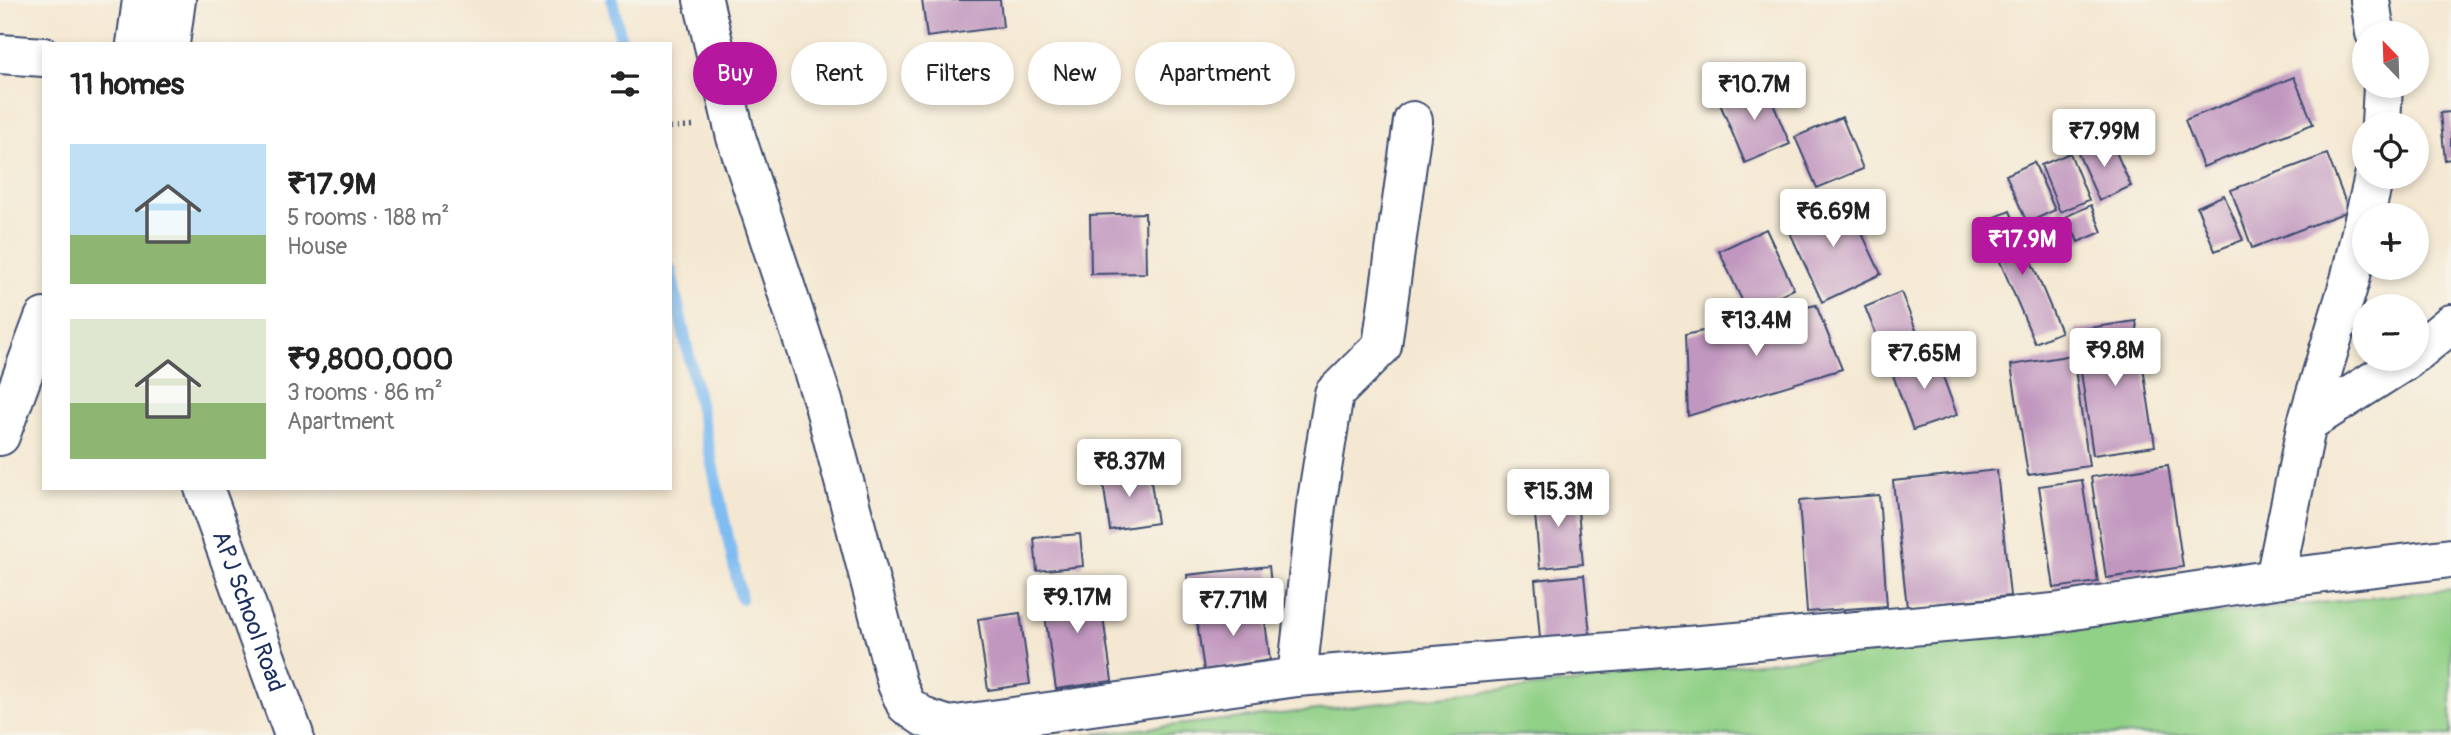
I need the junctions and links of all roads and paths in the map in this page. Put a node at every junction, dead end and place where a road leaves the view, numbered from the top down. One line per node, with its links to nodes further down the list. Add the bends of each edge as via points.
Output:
1 (142, 0): 6 (street)
2 (176, 0): 7 (street)
3 (703, 0): 23 (street, via 736,137 823,401 906,705 949,726)
4 (2371, 0): 5 (street)
5 (2374, 21)
6 (136, 42)
7 (170, 42)
8 (0, 54): 9 (street)
9 (42, 57)
10 (1413, 121): 23 (street, via 1382,346 1334,394)
11 (2352, 272): 16 (street)
12 (42, 323): 17 (street)
13 (2451, 324): 14 (street)
14 (2429, 342)
15 (2389, 371): 16 (street)
16 (2308, 423): 21 (street)
17 (0, 436)
18 (205, 490): 22 (street, APJ School Road)
19 (233, 490): 22 (street)
20 (2451, 558): 21 (street)
21 (2275, 579): 23 (street, via 2054,612)
22 (251, 618): 24 (street, APJ School Road)
23 (1297, 677)
24 (294, 735)

